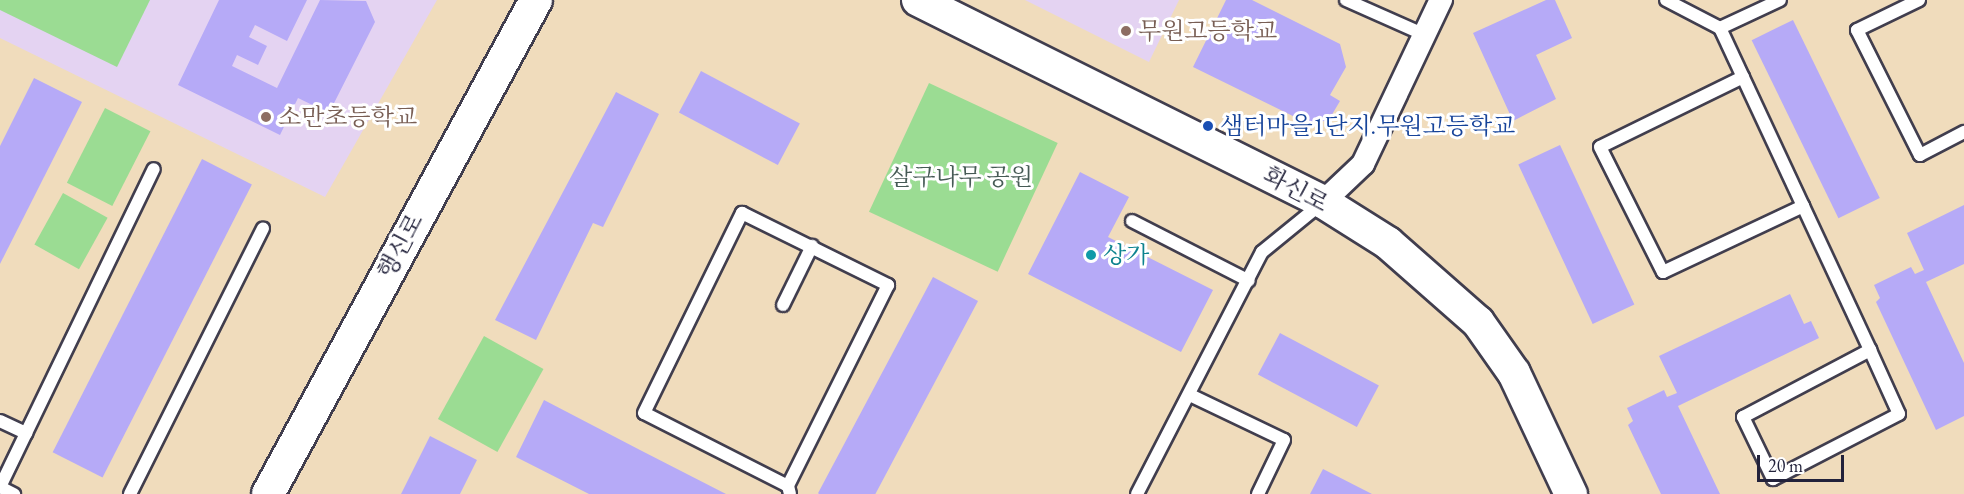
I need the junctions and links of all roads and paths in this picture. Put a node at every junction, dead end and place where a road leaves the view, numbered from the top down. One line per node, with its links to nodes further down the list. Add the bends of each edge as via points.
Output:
1 (536, 0): 28 (main road, 행신로)
2 (918, 0): 13 (main road, 화신로)
3 (1346, 0): 9 (lane)
4 (1441, 0): 9 (street)
5 (1666, 0): 8 (lane)
6 (1780, 0): 8 (lane)
7 (1919, 0): 11 (lane, via 1857,30 1920,154)
8 (1720, 28): 10 (lane)
9 (1425, 35): 13 (street, via 1363,164)
10 (1743, 77): 14 (lane); 14 (lane, via 1600,147 1663,272)
11 (1964, 132)
12 (154, 169): 23 (lane)
13 (1323, 202): 18 (lane, via 1262,252); 31 (main road, 화신로, via 1388,243 1478,322 1514,373)
14 (1803, 206): 20 (lane)
15 (1132, 221): 18 (lane)
16 (263, 228): 27 (lane)
17 (812, 246): 19 (lane); 25 (lane, via 888,285); 25 (lane, via 742,213 644,413)
18 (1249, 281): 21 (lane)
19 (783, 305)
20 (1870, 350): 20 (lane, via 1899,414 1773,479 1743,417)
21 (1190, 396): 29 (lane); 30 (lane, via 1284,440)
22 (0, 421): 23 (lane)
23 (26, 434): 24 (lane)
24 (0, 487): 26 (lane)
25 (789, 490)
26 (14, 494)
27 (130, 494)
28 (268, 494)
29 (1137, 494)
30 (1258, 494)
31 (1572, 494)

